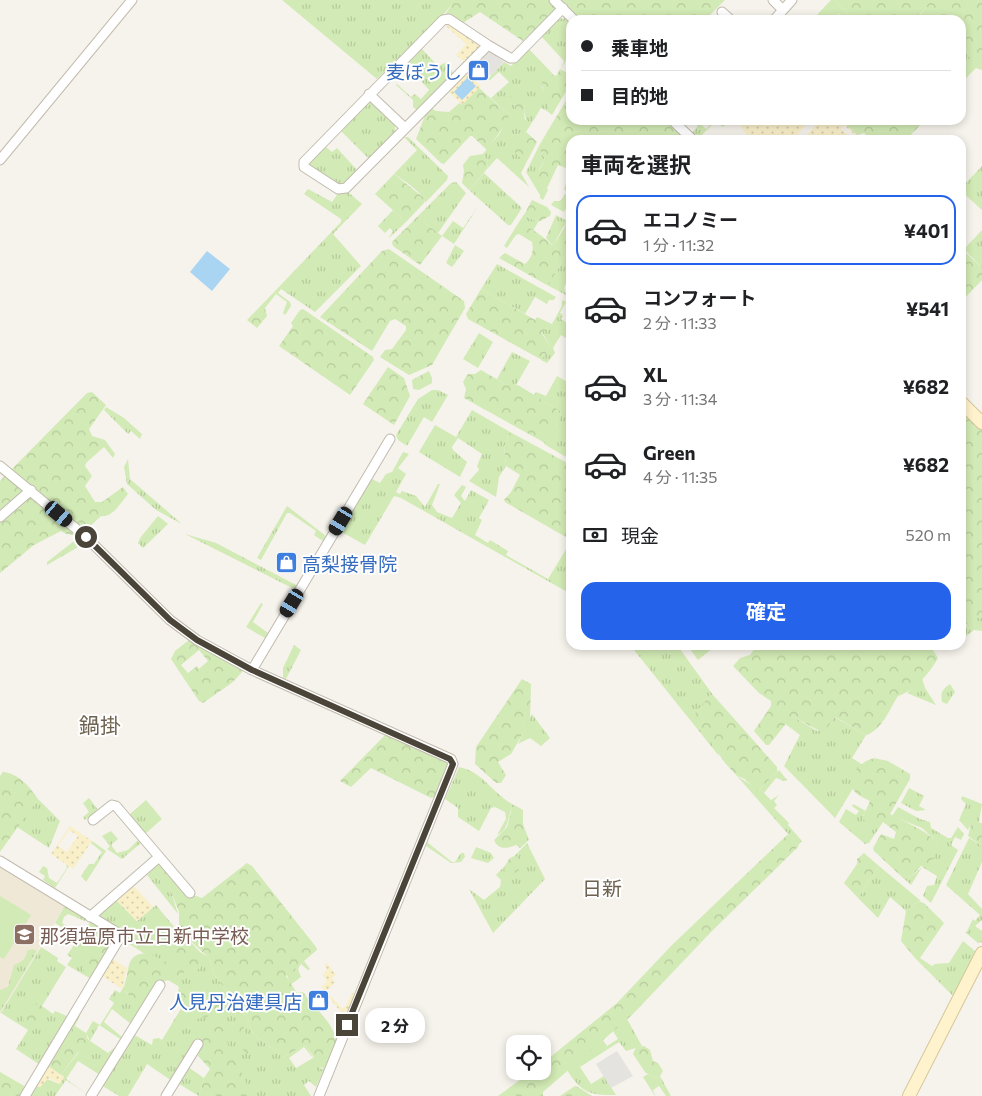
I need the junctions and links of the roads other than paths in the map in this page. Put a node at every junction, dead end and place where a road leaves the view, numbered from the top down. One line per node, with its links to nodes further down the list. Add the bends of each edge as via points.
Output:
1 (132, 0): 16 (street)
2 (554, 0): 5 (street)
3 (773, 0): 6 (street)
4 (792, 0): 6 (street)
5 (563, 8): 8 (street); 11 (street, via 514,58)
6 (783, 10): 10 (street)
7 (722, 12): 9 (street)
8 (569, 15)
9 (725, 15)
10 (778, 15)
11 (488, 45): 12 (street, via 449,19 443,20); 14 (street)
12 (369, 94): 14 (street); 14 (street, via 304,162 304,167 338,189 346,188)
13 (680, 125): 15 (street)
14 (405, 128)
15 (689, 135)
16 (0, 160)
17 (966, 407): 18 (street)
18 (982, 423)
19 (390, 439): 23 (street)
20 (0, 466): 21 (street)
21 (31, 490): 22 (street); 23 (street, via 86,537 170,620 197,640)
22 (0, 517)
23 (252, 670): 35 (street, via 416,742 450,759 453,764)
24 (93, 820): 25 (street, via 116,806)
25 (159, 857): 27 (street); 28 (street)
26 (0, 861): 28 (street)
27 (190, 893)
28 (90, 917): 32 (street, via 118,933 119,939)
29 (982, 955): 36 (street)
30 (160, 986): 33 (street)
31 (198, 1044): 34 (street)
32 (25, 1096)
33 (91, 1096)
34 (166, 1096)
35 (318, 1096)
36 (909, 1096)

